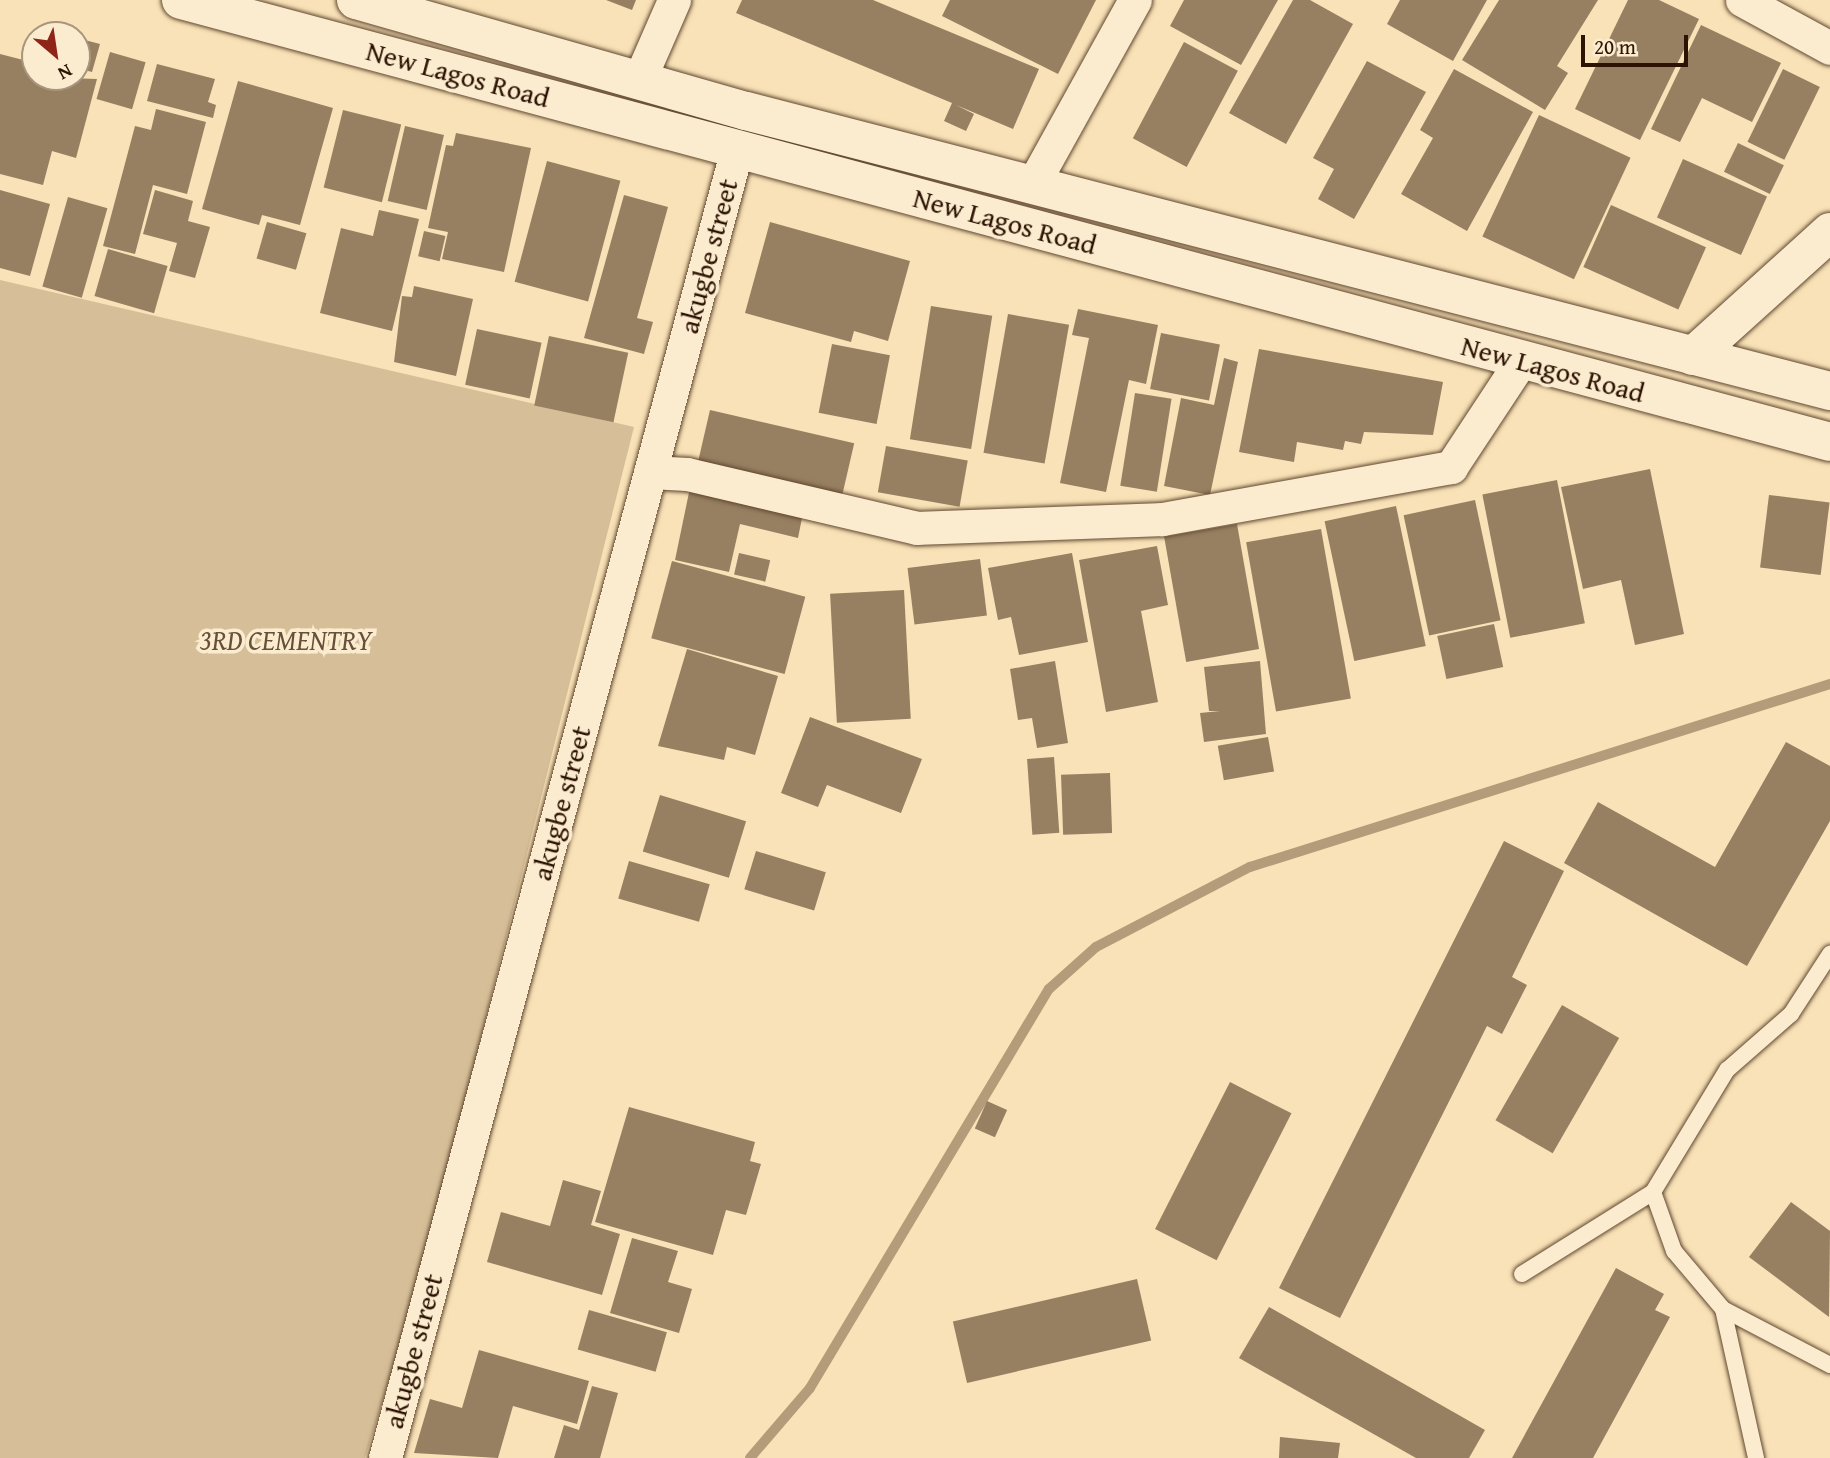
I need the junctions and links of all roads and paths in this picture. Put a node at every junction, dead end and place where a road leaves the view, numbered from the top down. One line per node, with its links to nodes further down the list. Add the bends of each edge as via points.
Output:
1 (181, 0): 8 (main road, New Lagos Road)
2 (356, 0): 7 (main road, New Lagos Road)
3 (674, 0): 7 (street)
4 (1135, 0): 9 (street)
5 (1742, 0): 6 (street)
6 (1830, 48)
7 (640, 78): 9 (main road, New Lagos Road, via 746,111)
8 (737, 149): 12 (main road, New Lagos Road); 15 (street, akugbe street)
9 (1034, 182): 11 (main road, New Lagos Road)
10 (1830, 232): 11 (main road)
11 (1693, 356): 13 (main road, New Lagos Road)
12 (1521, 361): 14 (main road, New Lagos Road); 15 (street, via 1451,467 1162,519 917,528 687,474)
13 (1830, 391)
14 (1830, 442)
15 (650, 471): 21 (street, akugbe street)
16 (1830, 954): 17 (lane, via 1791,1014 1727,1070)
17 (1653, 1192): 18 (lane); 19 (lane, via 1674,1251)
18 (1522, 1274)
19 (1723, 1309): 20 (lane); 22 (lane)
20 (1830, 1365)
21 (385, 1458)
22 (1756, 1458)

